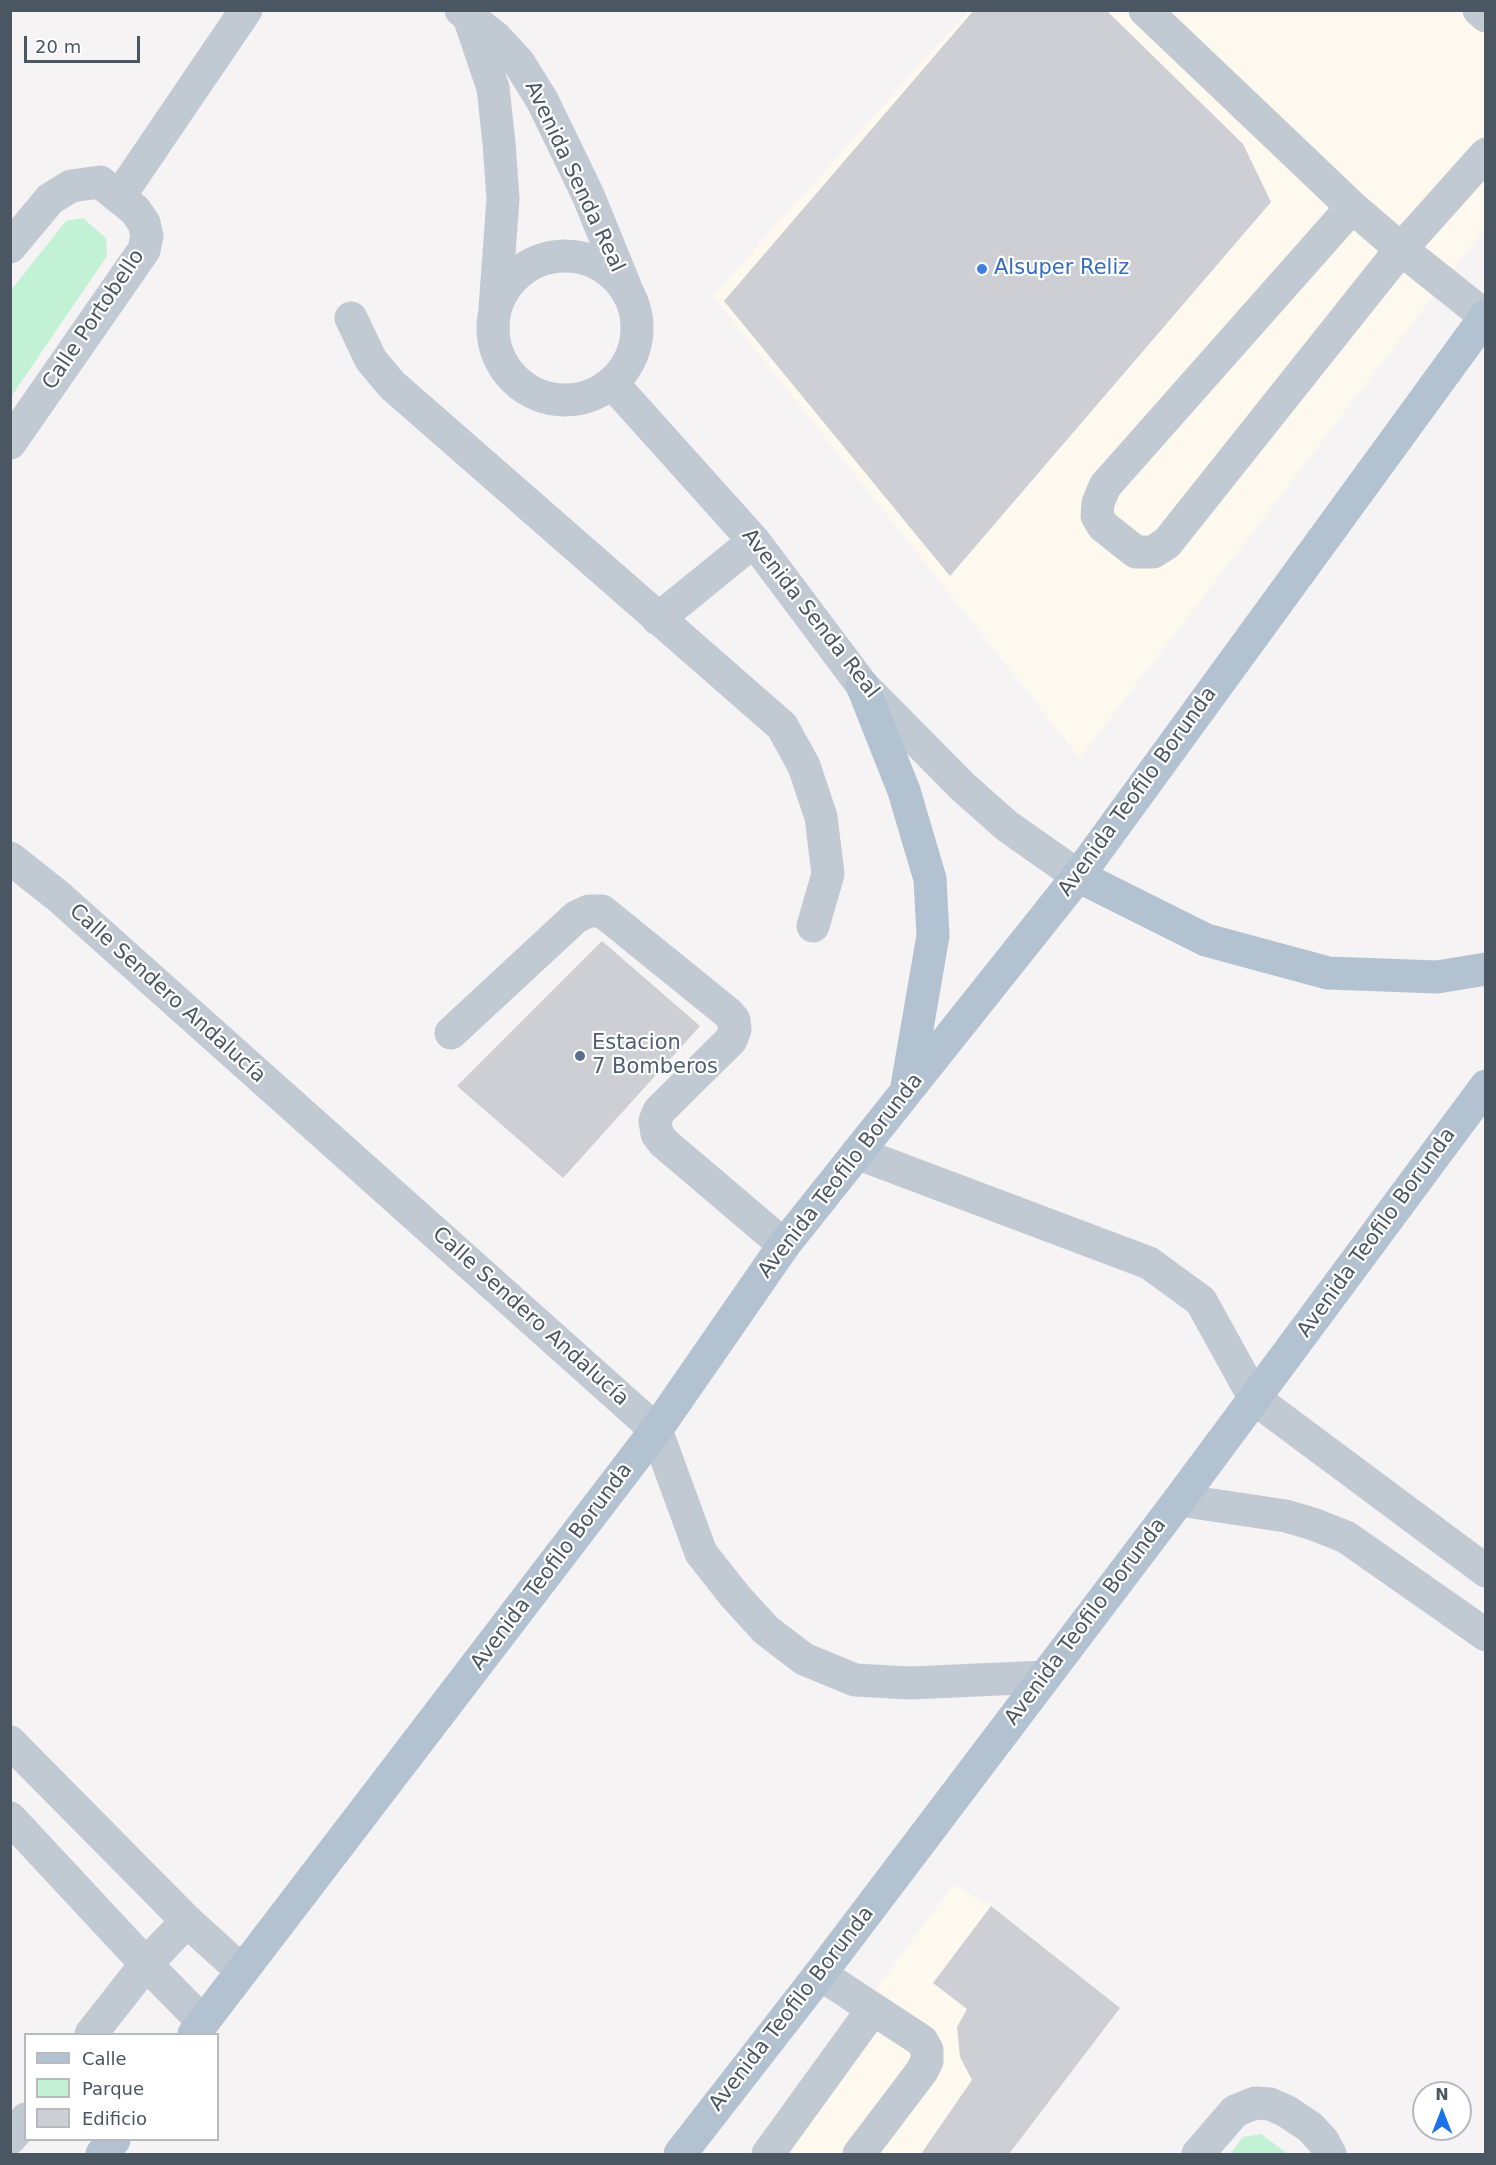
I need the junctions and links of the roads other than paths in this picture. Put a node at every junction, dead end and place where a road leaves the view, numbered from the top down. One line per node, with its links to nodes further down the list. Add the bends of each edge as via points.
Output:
1 (1145, 10): 8 (street)
2 (1479, 10): 5 (street)
3 (248, 12): 7 (street)
4 (465, 14): 11 (street, Avenida Senda Real, via 496,38 519,63 542,100 588,195); 12 (street, Avenida Senda Real, via 493,88 499,143 503,199)
5 (1485, 16)
6 (1485, 154): 10 (street)
7 (119, 197): 9 (street, Calle Portobello, via 100,182 71,186 50,199); 16 (street, Calle Portobello, via 144,223 144,250)
8 (1352, 207): 10 (street); 10 (street, via 1105,486 1097,516 1103,526 1136,552 1153,552 1167,543)
9 (10, 247)
10 (1401, 249): 13 (street)
11 (626, 288): 12 (street, Avenida Senda Real, via 606,268 580,257 552,257 526,267 506,286); 15 (street, Avenida Senda Real, via 636,312 637,338 629,363)
12 (494, 311): 15 (street, Avenida Senda Real, via 493,337 501,361 516,382 538,395 564,400 590,396)
13 (1485, 316): 21 (main road, Avenida Teofilo Borunda)
14 (351, 318): 18 (street, via 371,360 392,385)
15 (612, 383): 17 (street, Avenida Senda Real)
16 (10, 443)
17 (754, 541): 18 (street); 19 (street, Avenida Senda Real)
18 (658, 619): 22 (street, via 782,726 804,766 821,818 828,874)
19 (862, 685): 21 (street, Avenida Senda Real, via 1007,826); 26 (main road, via 904,791 930,879 933,936)
20 (10, 858): 30 (street, Calle Sendero Andalucía, via 58,896)
21 (1078, 876): 23 (main road, via 1206,940 1328,973 1437,977); 26 (main road, Avenida Teofilo Borunda)
22 (813, 926)
23 (1485, 969)
24 (451, 1033): 28 (street, via 576,917 602,911 734,1020 731,1040 659,1111 655,1126 664,1143)
25 (1485, 1086): 29 (main road, Avenida Teofilo Borunda)
26 (906, 1090): 27 (main road, Avenida Teofilo Borunda)
27 (856, 1153): 28 (main road, Avenida Teofilo Borunda); 29 (street, via 1149,1263 1201,1301)
28 (784, 1245): 30 (main road, Avenida Teofilo Borunda)
29 (1255, 1399): 31 (main road, Avenida Teofilo Borunda); 32 (street)
30 (656, 1430): 34 (street, Calle Sendero Andalucía, via 701,1553 766,1629 804,1659 855,1680 910,1683); 39 (main road, Avenida Teofilo Borunda)
31 (1179, 1500): 33 (street, via 1286,1516 1346,1537); 34 (main road, Avenida Teofilo Borunda)
32 (1485, 1571)
33 (1485, 1635)
34 (1044, 1677): 40 (main road, Avenida Teofilo Borunda)
35 (10, 1742): 37 (street)
36 (10, 1818): 38 (street)
37 (187, 1921): 38 (street); 39 (street)
38 (146, 1964): 42 (street); 43 (street)
39 (242, 1971): 42 (main road, Avenida Teofilo Borunda)
40 (820, 1974): 41 (street); 48 (main road, Avenida Teofilo Borunda)
41 (873, 2008): 49 (street); 50 (street, via 922,2041 927,2061)
42 (199, 2028)
43 (92, 2033)
44 (24, 2121): 45 (street)
45 (10, 2138)
46 (112, 2141): 47 (main road)
47 (102, 2154)
48 (680, 2154)
49 (768, 2154)
50 (859, 2154)
51 (1198, 2154): 52 (street, via 1235,2111 1255,2103 1270,2104 1310,2127)
52 (1330, 2154)

